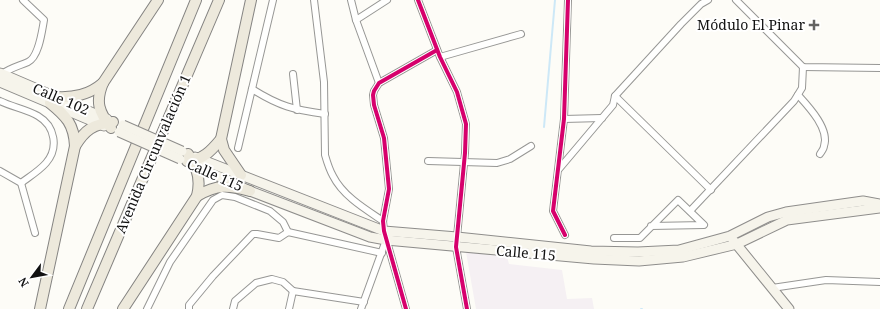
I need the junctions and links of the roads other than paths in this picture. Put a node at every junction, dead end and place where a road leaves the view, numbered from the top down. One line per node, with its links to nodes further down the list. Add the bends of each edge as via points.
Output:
1 (23, 0): 21 (street, via 44,20 36,54 29,62 8,69)
2 (158, 0): 22 (main road)
3 (196, 0): 69 (main road, Avenida Circunvalación 1)
4 (219, 0): 70 (main road, Avenida Circunvalación 1)
5 (251, 0): 34 (main road)
6 (273, 0): 24 (street)
7 (314, 0): 30 (street, via 324,82)
8 (351, 0): 14 (street)
9 (387, 0): 14 (street)
10 (418, 0): 16 (street)
11 (568, 0): 32 (street)
12 (708, 0): 26 (street, via 680,24)
13 (736, 0): 18 (street)
14 (356, 20): 23 (street)
15 (521, 34): 17 (street)
16 (437, 50): 17 (street); 23 (street)
17 (440, 57): 41 (street, via 457,92 466,124)
18 (802, 67): 19 (street); 25 (street, via 802,88)
19 (880, 68)
20 (293, 74): 29 (street)
21 (1, 77): 27 (main road, Calle 102)
22 (103, 83): 27 (main road, via 97,89 83,95); 33 (main road, via 100,90 100,111)
23 (379, 83): 52 (street, via 373,94 374,105 384,138 389,189)
24 (252, 89): 29 (street); 37 (street)
25 (798, 95): 38 (street, via 816,115 825,136 825,145); 46 (street)
26 (615, 96): 31 (street, via 613,105); 46 (street)
27 (53, 100): 33 (main road, Calle 102); 35 (main road, via 72,127)
28 (0, 101): 45 (street, via 37,115 48,123 54,134 53,149 46,163)
29 (297, 110): 30 (street)
30 (325, 114): 52 (street, via 326,155 333,176 351,197)
31 (602, 118): 32 (street); 42 (street)
32 (564, 119): 42 (street)
33 (111, 124): 35 (main road, via 88,130); 39 (main road, Calle 102, bridge)
34 (221, 139): 39 (main road, via 211,150); 44 (main road, via 224,150)
35 (75, 146): 68 (main road)
36 (531, 146): 41 (street, via 497,164)
37 (238, 148)
38 (820, 154)
39 (189, 159): 44 (main road, Calle 115); 47 (main road, Calle 115); 48 (main road, via 198,172 200,187)
40 (428, 161): 41 (street)
41 (464, 163): 59 (street)
42 (558, 168): 56 (street, via 554,211)
43 (0, 171): 45 (street)
44 (241, 175): 57 (main road, Calle 115)
45 (21, 183): 55 (street)
46 (711, 190): 51 (street)
47 (250, 191): 48 (main road, via 224,186 207,190); 57 (main road, Calle 115, via 370,237)
48 (197, 196): 71 (main road)
49 (880, 204): 58 (main road, Calle 115, via 863,201 786,212 768,217)
50 (880, 208): 61 (main road, Calle 115, via 787,220)
51 (690, 212): 53 (street, via 678,200); 53 (street, via 704,225)
52 (383, 221): 57 (street)
53 (652, 226): 60 (street, via 640,238)
54 (288, 232): 63 (street); 72 (street, via 270,211 235,197 222,195 213,200 170,262); 73 (street, via 279,238 257,234 250,236 213,276 189,305)
55 (35, 233)
56 (564, 235)
57 (385, 236): 59 (main road, Calle 115); 62 (main road, Calle 115); 63 (street); 77 (street)
58 (730, 236): 59 (main road, Calle 115, via 679,250 638,252 591,251); 61 (main road)
59 (457, 237): 62 (street)
60 (614, 238)
61 (737, 244): 62 (main road, Calle 115, via 683,258 639,261 594,260); 65 (main road)
62 (456, 247): 78 (street)
63 (382, 252): 67 (street)
64 (880, 282): 65 (street, via 826,280)
65 (772, 288): 79 (main road)
66 (292, 291): 67 (street); 74 (street, via 283,282 272,279 256,283 235,301); 75 (street)
67 (364, 302): 76 (street)
68 (40, 309)
69 (69, 309)
70 (87, 309)
71 (123, 309)
72 (147, 309)
73 (189, 309)
74 (233, 309)
75 (289, 309)
76 (361, 309)
77 (406, 309)
78 (467, 309)
79 (789, 309)

